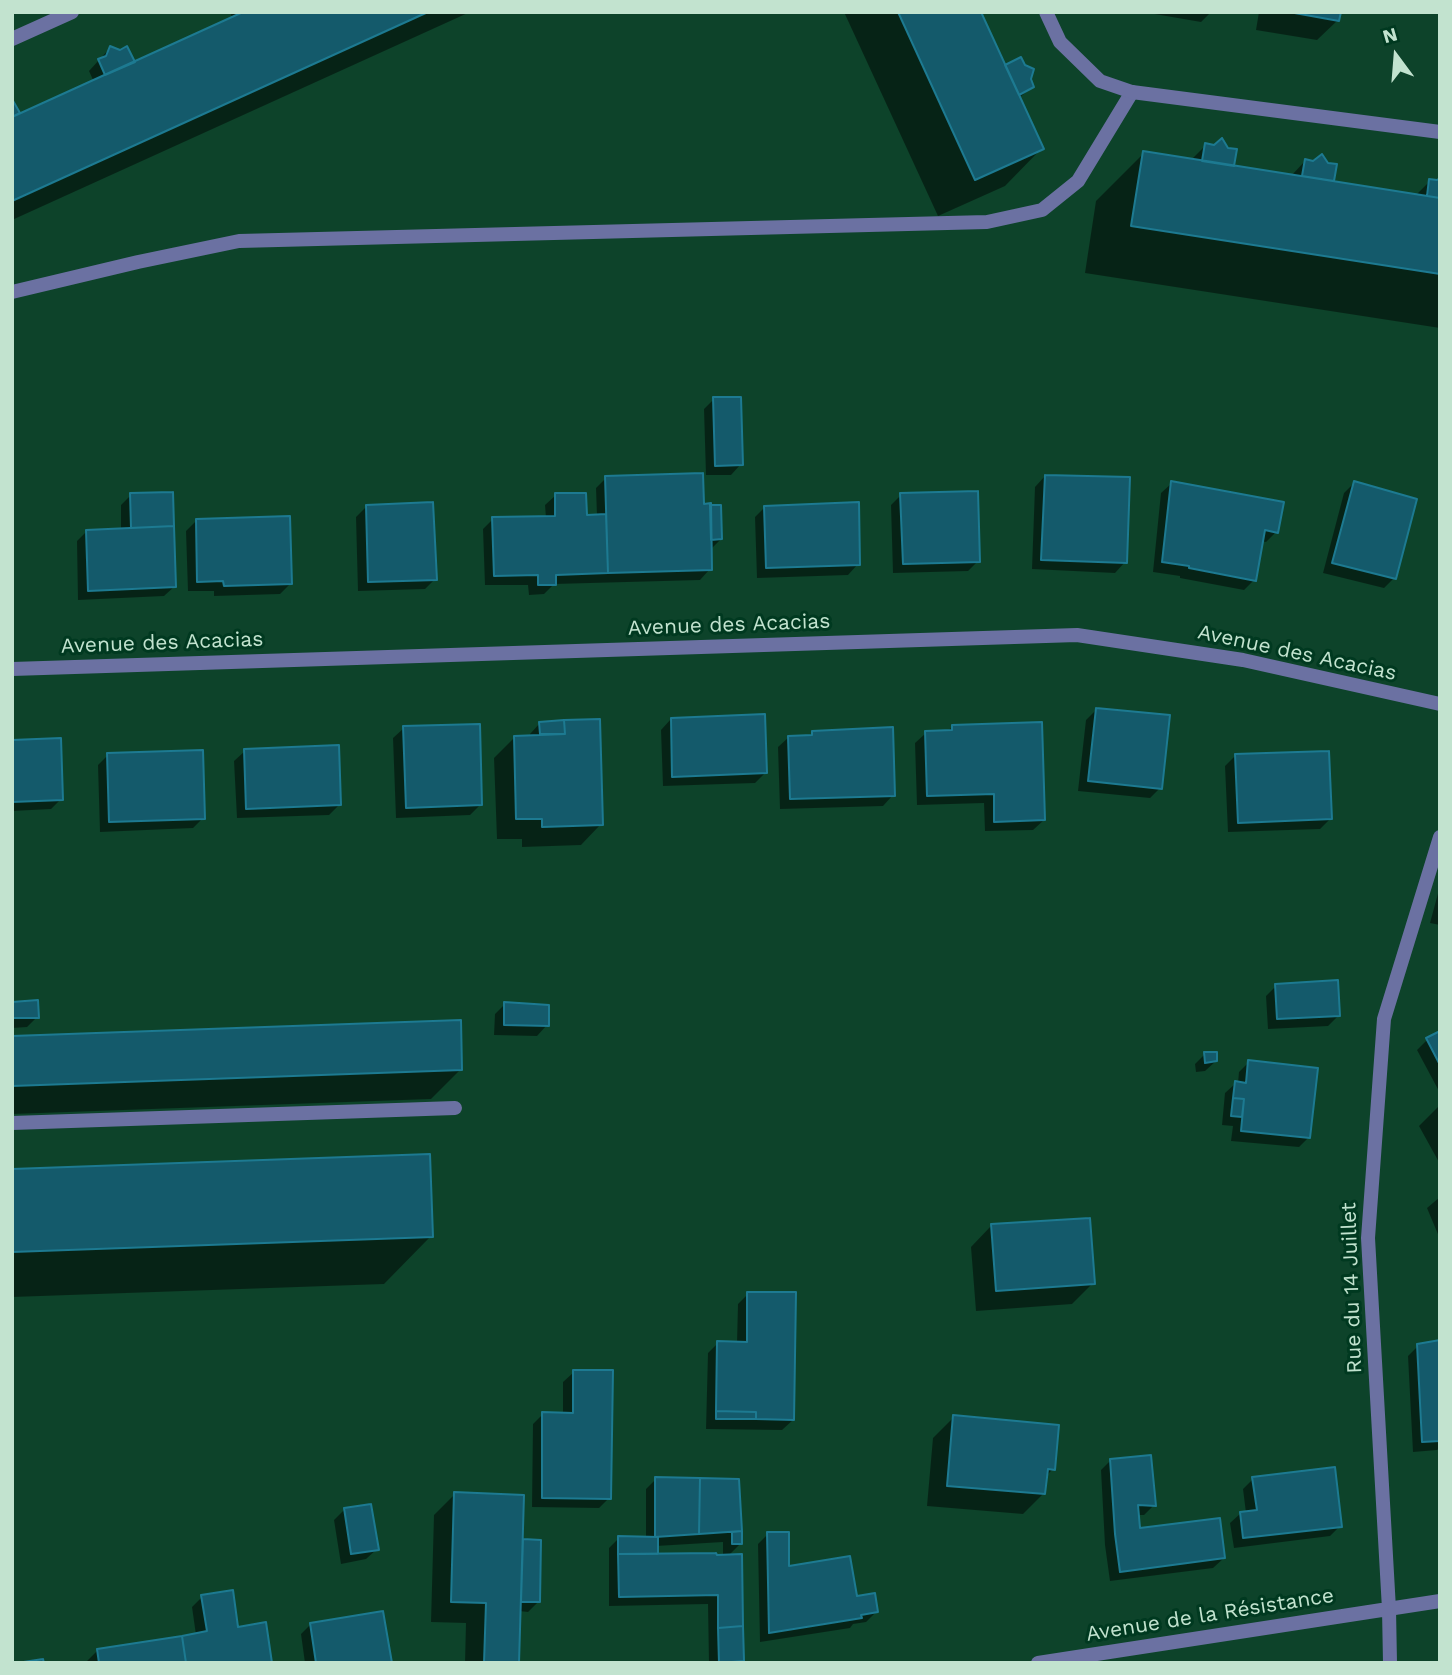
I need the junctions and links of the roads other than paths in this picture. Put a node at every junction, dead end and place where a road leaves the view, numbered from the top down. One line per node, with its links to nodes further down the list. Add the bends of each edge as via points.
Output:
1 (72, 12): 3 (street)
2 (1046, 12): 4 (street, via 1060,42 1100,81)
3 (12, 39)
4 (1132, 92): 5 (street); 6 (street, via 1078,181 1042,210 986,222 239,241)
5 (1440, 132)
6 (12, 292)
7 (12, 669): 8 (street, Avenue des Acacias, via 1077,635 1244,660)
8 (1440, 704)
9 (1440, 837): 13 (street, Rue du 14 Juillet, via 1384,1018 1368,1224)
10 (455, 1108): 11 (street)
11 (12, 1123)
12 (1440, 1601): 13 (street, Avenue de la Résistance)
13 (1389, 1609): 14 (street, Avenue de la Résistance); 15 (street, Rue du 14 Juillet)
14 (1038, 1663)
15 (1390, 1663)

